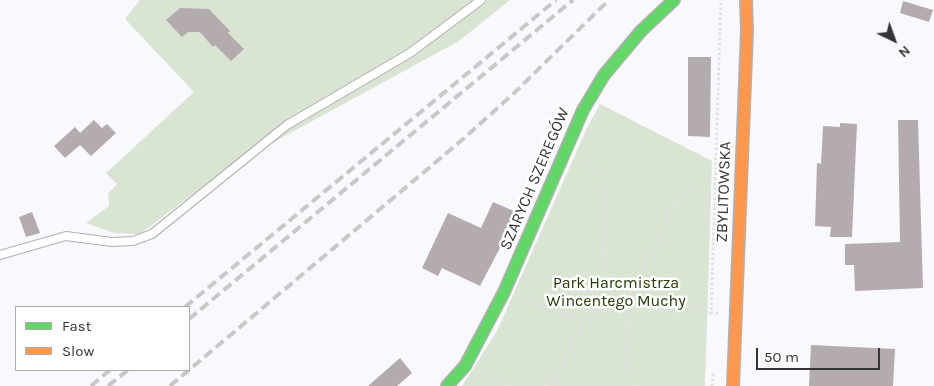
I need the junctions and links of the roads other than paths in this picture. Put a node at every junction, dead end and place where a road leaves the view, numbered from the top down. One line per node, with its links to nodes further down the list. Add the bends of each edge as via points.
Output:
1 (481, 0): 4 (lane, via 410,53 287,126 152,234 133,241 112,242 66,236)
2 (674, 0): 5 (street, SZARYCH SZEREGÓW, via 641,31 604,75 583,110 504,292 465,366)
3 (746, 0): 6 (street, ZBYLITOWSKA)
4 (0, 255)
5 (447, 386)
6 (732, 386)

